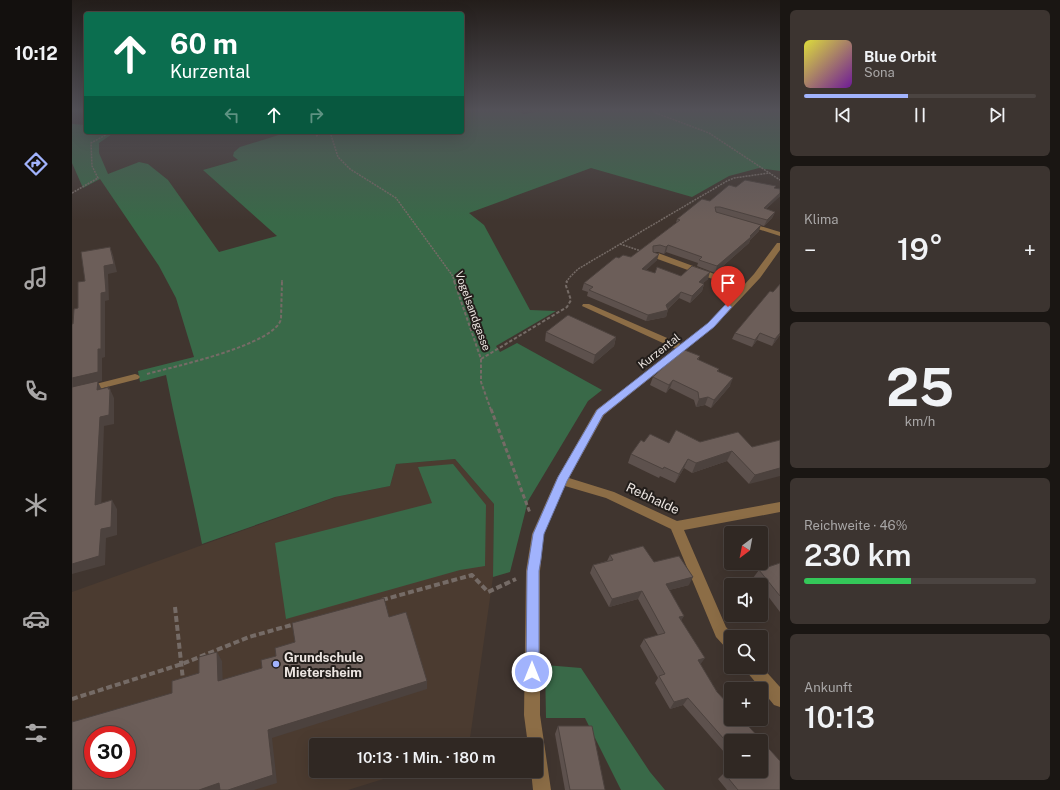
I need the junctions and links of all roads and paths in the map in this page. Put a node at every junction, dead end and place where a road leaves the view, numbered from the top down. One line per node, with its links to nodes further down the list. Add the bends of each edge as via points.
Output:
1 (91, 146): 6 (path, via 92,166 98,178)
2 (334, 146): 18 (path, Vogelsandgasse, via 338,157 350,170 396,198 452,274)
3 (729, 146): 4 (path)
4 (769, 173): 5 (path); 7 (path, via 727,180)
5 (780, 180)
6 (72, 193)
7 (683, 206): 8 (path); 11 (path)
8 (690, 208)
9 (737, 221): 10 (street)
10 (780, 234)
11 (620, 244): 13 (path); 18 (path, via 566,279 565,285 571,300 567,307)
12 (780, 245): 15 (street, Kurzental)
13 (655, 255): 15 (street)
14 (282, 279): 19 (path, via 280,322 274,330 256,341 237,348)
15 (745, 288): 17 (street, Kurzental, via 711,325)
16 (586, 306): 17 (street)
17 (682, 348): 21 (street, Kurzental, via 600,413)
18 (481, 359): 24 (path, Vogelsandgasse, via 481,382)
19 (135, 377): 20 (street)
20 (72, 393)
21 (562, 480): 23 (street, Rebhalde, via 610,495); 24 (street, Kurzental)
22 (780, 507): 23 (street, Rebhalde)
23 (676, 526): 29 (street)
24 (538, 534): 25 (street, Kurzental)
25 (533, 571): 26 (path, via 488,592 472,575); 35 (street, Kurzental, via 532,715)
26 (380, 601)
27 (175, 607): 30 (path)
28 (303, 622): 30 (path, via 249,637)
29 (724, 635)
30 (182, 664): 32 (path); 34 (path)
31 (758, 674): 33 (street)
32 (184, 685)
33 (780, 698)
34 (72, 699)
35 (542, 790)

